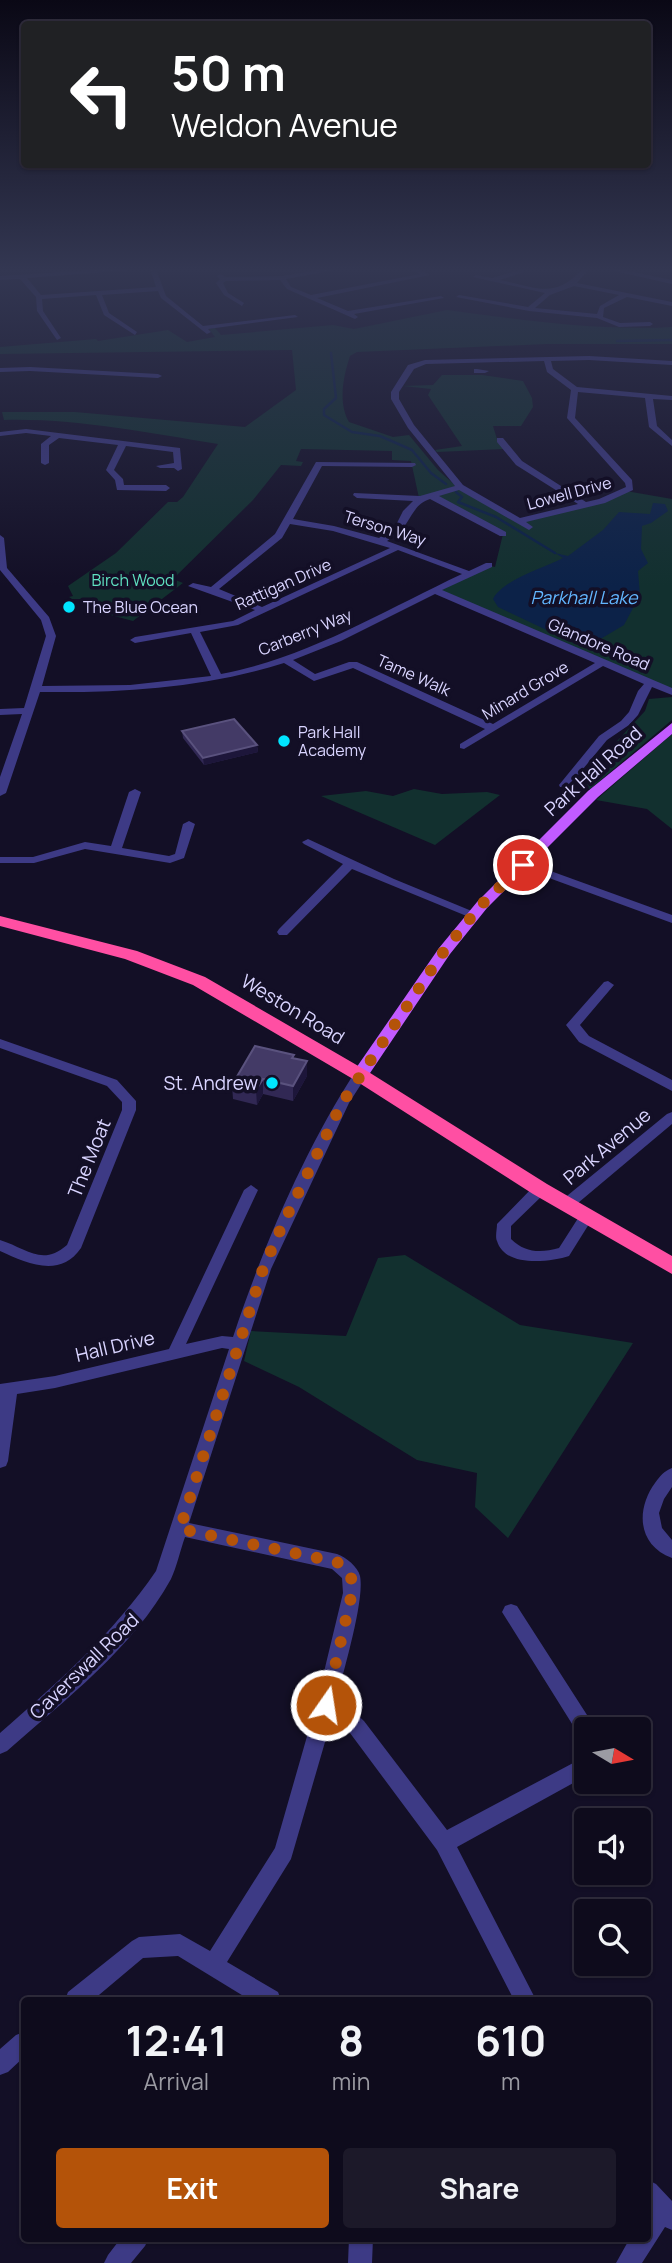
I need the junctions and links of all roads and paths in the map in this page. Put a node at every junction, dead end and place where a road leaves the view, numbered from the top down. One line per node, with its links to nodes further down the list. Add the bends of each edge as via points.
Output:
1 (133, 375): 4 (street)
2 (408, 375): 19 (street, via 395,399)
3 (556, 375): 5 (street)
4 (158, 376)
5 (575, 389): 6 (street); 23 (street, Lowell Drive, via 571,418 629,482 626,491)
6 (649, 396): 7 (street); 8 (street)
7 (672, 398)
8 (653, 426): 9 (street); 14 (street)
9 (672, 428)
10 (0, 433): 11 (street)
11 (58, 435): 13 (street); 15 (street, via 45,444)
12 (500, 440): 23 (street, via 519,463)
13 (123, 444): 17 (street, via 180,448 178,467); 18 (street, via 110,470 120,491)
14 (672, 444)
15 (45, 463)
16 (412, 465): 25 (street, via 315,464)
17 (160, 466)
18 (160, 487)
19 (460, 487): 21 (street); 24 (street)
20 (357, 495): 22 (street)
21 (432, 496): 22 (street); 27 (street)
22 (419, 499): 29 (street, via 397,529)
23 (584, 505): 24 (street, Lowell Drive)
24 (518, 521): 26 (street)
25 (289, 522): 29 (street, Terson Way, via 314,524); 34 (street, via 279,536)
26 (529, 527)
27 (503, 534)
28 (0, 538): 43 (street, via 4,568 46,619 51,636)
29 (379, 543): 30 (street, Terson Way)
30 (396, 548): 32 (street, Terson Way); 36 (street, Rattigan Drive)
31 (489, 565): 32 (street, Carberry Way)
32 (470, 573): 35 (street, Carberry Way)
33 (192, 586): 34 (street)
34 (213, 590): 36 (street)
35 (436, 591): 39 (street, Carberry Way); 40 (street, Glandore Road)
36 (262, 610): 37 (street, Rattigan Drive, via 235,623)
37 (194, 630): 38 (street, Rattigan Drive); 41 (street)
38 (135, 640)
39 (286, 660): 41 (street, Carberry Way); 48 (street, Tame Walk, via 314,678 353,664)
40 (603, 662): 42 (street, Glandore Road); 48 (street, Minard Grove)
41 (217, 677): 43 (street, Carberry Way, via 111,690)
42 (650, 683): 44 (street, Glandore Road); 50 (street, Park Hall Road, via 634,713 603,738)
43 (37, 689): 45 (street)
44 (672, 692)
45 (28, 711): 46 (street); 52 (street)
46 (0, 712)
47 (672, 727): 58 (main road, Park Hall Road, via 593,793)
48 (492, 728): 49 (street, Minard Grove)
49 (464, 746)
50 (564, 785)
51 (135, 792): 55 (street)
52 (0, 793)
53 (189, 824): 55 (street, via 180,856 170,860)
54 (308, 842): 57 (street)
55 (115, 852): 56 (street, via 85,845 34,860)
56 (0, 860)
57 (349, 864): 59 (street); 62 (street)
58 (523, 865): 59 (main road, Park Hall Road); 60 (street)
59 (473, 914): 65 (main road, Park Hall Road)
60 (672, 919)
61 (0, 921): 65 (highway, Weston Road, via 131,955 199,981)
62 (283, 932)
63 (608, 985): 66 (street, via 573,1025 584,1039)
64 (0, 1043): 72 (street, The Moat, via 112,1083 129,1101 73,1248 56,1262 39,1261)
65 (360, 1075): 68 (highway, Weston Road); 74 (street, Caverswall Road, via 282,1226)
66 (672, 1086)
67 (672, 1117): 70 (street, Park Avenue)
68 (540, 1189): 70 (highway, Weston Road); 71 (street, via 504,1224 504,1241 512,1249 534,1257 564,1252)
69 (250, 1190): 75 (street)
70 (567, 1204): 71 (highway, Weston Road)
71 (587, 1216): 73 (highway, Weston Road)
72 (0, 1245)
73 (672, 1266)
74 (239, 1343): 75 (street, Hall Drive, via 222,1342); 79 (street, Caverswall Road)
75 (174, 1354): 76 (street, Hall Drive)
76 (5, 1389): 77 (street)
77 (0, 1461)
78 (672, 1475): 80 (street, via 654,1494 649,1520 660,1542)
79 (180, 1529): 82 (street, via 337,1562 351,1575 352,1593); 84 (street, Caverswall Road, via 164,1574 143,1608 102,1654)
80 (672, 1550)
81 (511, 1612): 83 (street)
82 (326, 1705): 86 (street, via 357,1727); 87 (street, via 285,1852)
83 (578, 1717)
84 (0, 1745)
85 (574, 1772): 86 (street)
86 (444, 1843): 90 (street)
87 (213, 1965): 88 (street, via 180,1945 139,1948); 89 (street)
88 (80, 1997)
89 (265, 1997)
90 (523, 1997)
91 (21, 2046): 92 (street)
92 (0, 2064)
93 (661, 2206): 94 (street)
94 (651, 2227)
95 (134, 2242): 98 (street)
96 (361, 2242): 99 (street)
97 (641, 2242): 100 (street)
98 (116, 2263)
99 (360, 2263)
100 (628, 2263)

